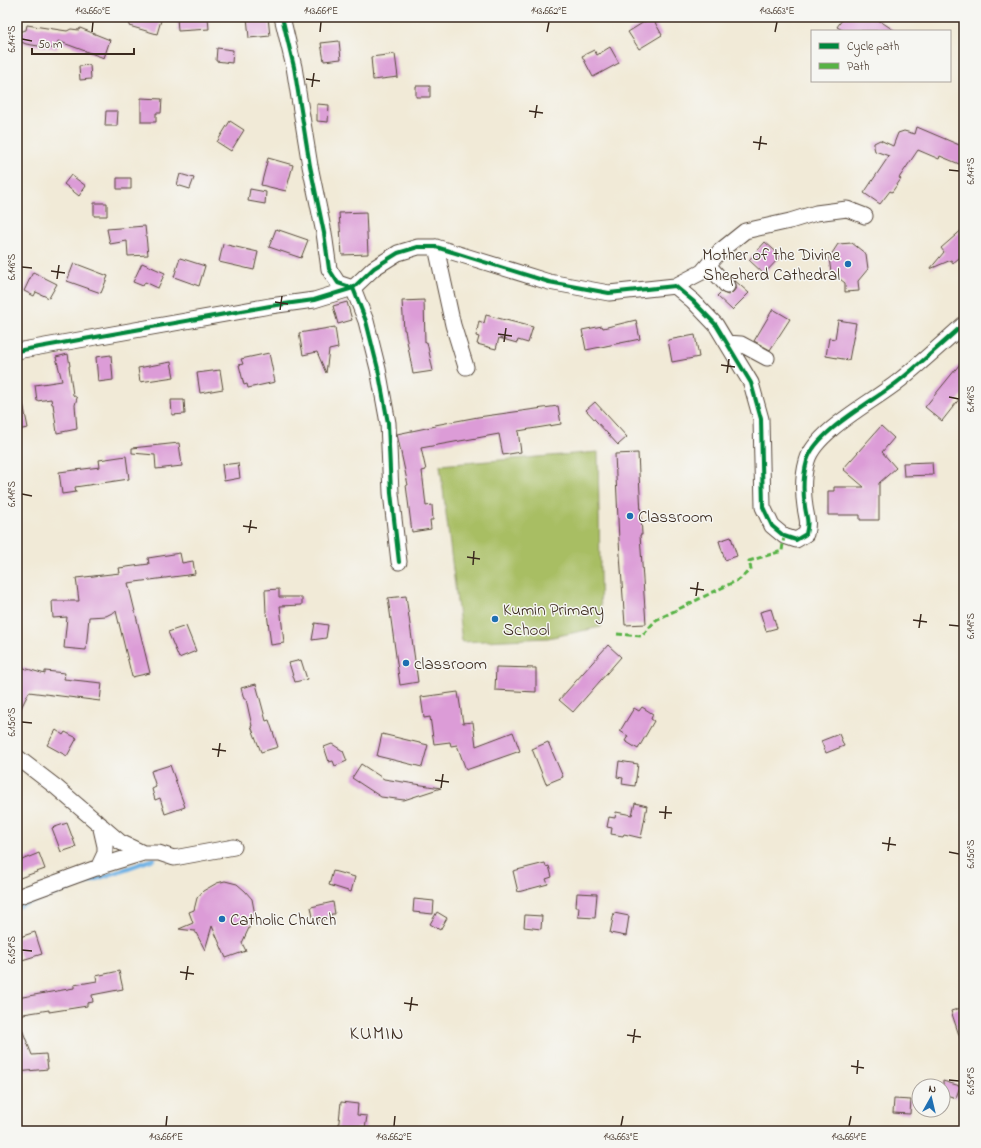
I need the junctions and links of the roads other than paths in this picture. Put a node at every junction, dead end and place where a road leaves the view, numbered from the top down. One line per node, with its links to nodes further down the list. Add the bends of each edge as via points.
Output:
1 (282, 17): 7 (street, via 294,67 329,269 338,283)
2 (865, 216): 4 (street, via 847,209 816,213 745,230)
3 (436, 247): 5 (street, via 549,282 609,293); 7 (street, via 418,248 398,254 374,268); 12 (street, via 453,325)
4 (708, 265): 5 (street, via 702,272); 6 (street)
5 (675, 286): 9 (street, via 716,325)
6 (727, 286)
7 (353, 288): 10 (street, via 314,300); 13 (street, via 366,321 388,422)
8 (964, 324): 9 (street, via 899,381 860,407 823,437 807,461 804,478 808,523 806,534 796,540 784,536 772,526 763,507 761,419 751,383)
9 (727, 343): 11 (street, via 741,344)
10 (17, 351)
11 (767, 358)
12 (466, 367)
13 (399, 562)
14 (17, 757): 15 (street)
15 (100, 824): 17 (street, via 120,842); 18 (street, via 105,854)
16 (234, 847): 17 (street, via 174,858 159,853)
17 (143, 853): 18 (street)
18 (98, 868): 19 (street)
19 (24, 890)

